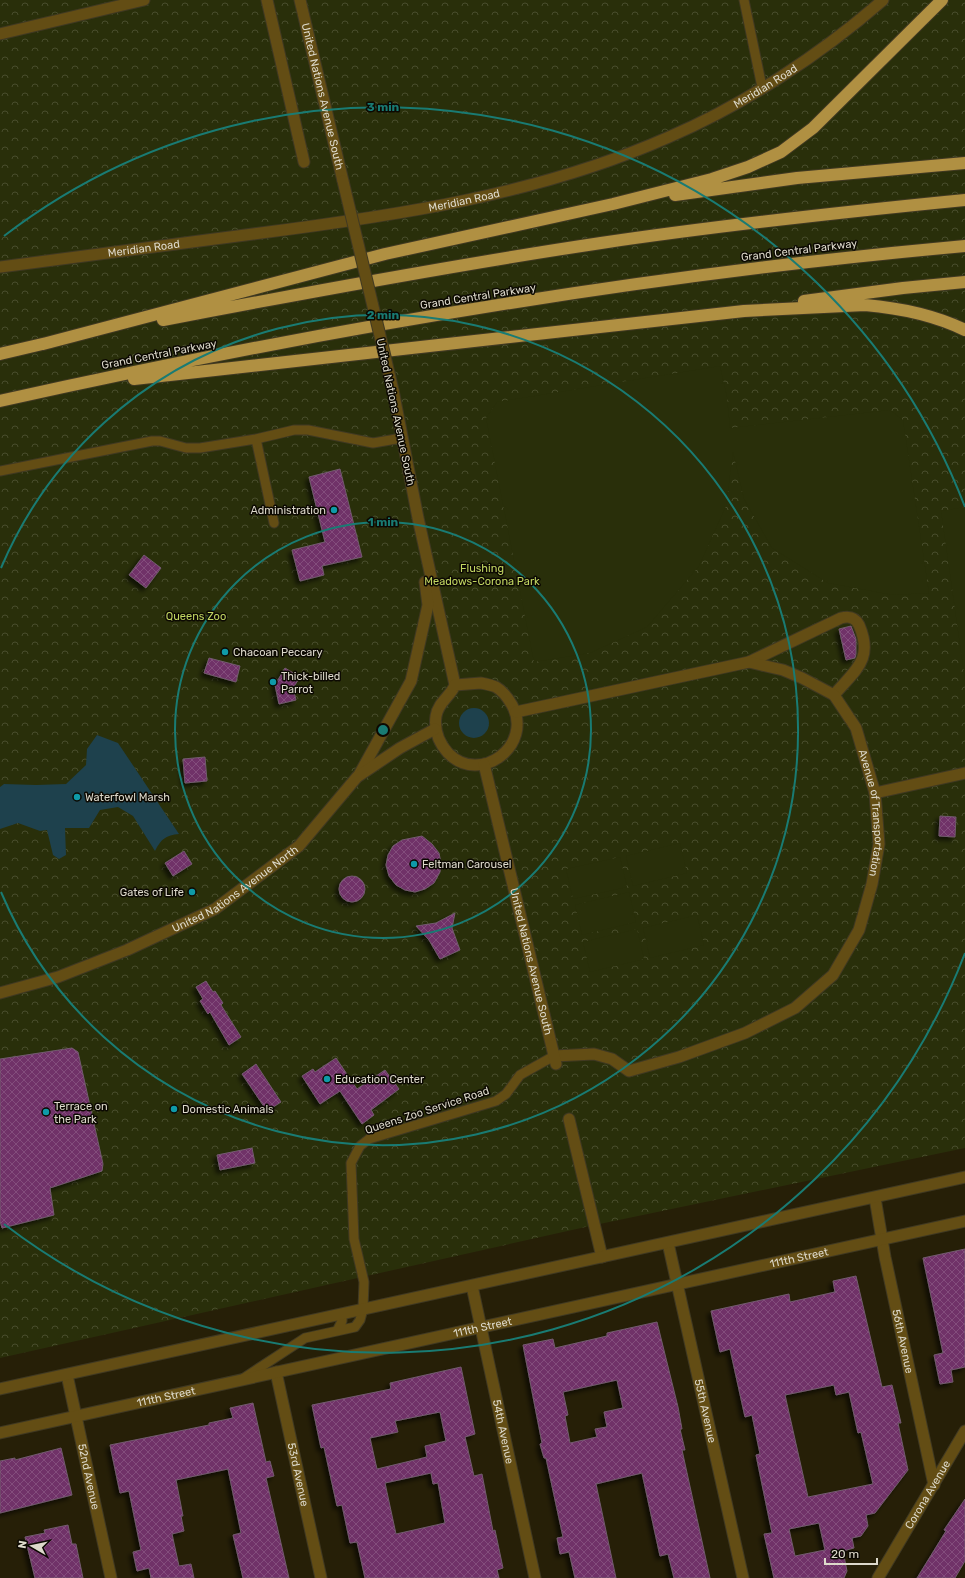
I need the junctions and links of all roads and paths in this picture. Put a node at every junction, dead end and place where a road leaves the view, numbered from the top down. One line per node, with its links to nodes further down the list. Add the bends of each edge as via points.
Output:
1 (144, 0): 7 (street)
2 (267, 0): 9 (street)
3 (300, 0): 22 (street, United Nations Avenue South, bridge, via 393,390)
4 (744, 0): 8 (lane)
5 (883, 0): 8 (street, Meridian Road, via 826,45)
6 (942, 0): 12 (highway, via 813,128 782,152 730,173)
7 (0, 34)
8 (762, 87): 14 (street, Meridian Road, via 697,124 640,149 578,171 495,193 374,218)
9 (304, 162)
10 (965, 163): 12 (highway, via 796,178)
11 (965, 200): 18 (highway, via 788,218 507,258 321,290)
12 (612, 204): 18 (highway, via 385,254)
13 (965, 246): 20 (highway, Grand Central Parkway, via 770,266 614,287 241,350)
14 (0, 267)
15 (965, 282): 16 (highway, via 826,297)
16 (744, 311): 17 (highway, via 849,305 878,306 926,316); 20 (highway)
17 (965, 330)
18 (43, 344): 19 (highway)
19 (0, 354)
20 (56, 388): 21 (highway, Grand Central Parkway)
21 (0, 401)
22 (402, 438): 23 (lane, via 373,443 308,430 294,430); 25 (street, United Nations Avenue South)
23 (256, 439): 24 (lane, via 200,448 186,448 152,441); 26 (lane)
24 (0, 471)
25 (418, 518): 28 (street, United Nations Avenue South); 34 (street, via 428,605 418,651 411,681)
26 (274, 523)
27 (749, 662): 29 (street, Avenue of Transportation, via 783,670); 29 (street, via 841,618 853,618 864,637 865,654); 30 (street, Avenue of Transportation)
28 (455, 685): 30 (street, via 481,683 496,688 508,696); 31 (street, via 436,714)
29 (834, 695): 35 (street, Avenue of Transportation, via 856,728)
30 (516, 712): 32 (street, via 518,726 513,743 504,754)
31 (435, 729): 32 (street, via 442,747 452,757 470,765); 34 (street, United Nations Avenue North, via 400,748)
32 (484, 764): 37 (street, United Nations Avenue South)
33 (965, 773): 35 (street)
34 (358, 777): 36 (street, United Nations Avenue North, via 299,846 215,909 127,950 58,977)
35 (875, 793): 37 (street, Avenue of Transportation, via 879,844 872,884 859,930 833,974 795,1008 745,1033 679,1057 629,1071 612,1059 594,1054)
36 (0, 993)
37 (555, 1060): 47 (lane, Queens Zoo Service Road, via 520,1075 506,1094 496,1101 369,1139 360,1146 351,1163 354,1239 364,1282)
38 (569, 1119): 44 (street)
39 (965, 1177): 40 (street)
40 (874, 1198): 42 (street, 56th Avenue); 43 (street)
41 (965, 1221): 42 (street, 111th Street)
42 (882, 1239): 45 (street, 111th Street); 58 (street, 56th Avenue)
43 (668, 1243): 44 (street); 45 (street, 55th Avenue)
44 (602, 1257): 46 (street)
45 (677, 1284): 49 (street, 111th Street); 62 (street, 55th Avenue)
46 (472, 1286): 47 (street); 49 (street, 54th Avenue)
47 (363, 1309): 48 (street); 50 (lane, via 355,1327)
48 (342, 1314): 50 (lane, via 342,1321); 52 (street)
49 (481, 1327): 51 (street, 111th Street); 61 (street, 54th Avenue)
50 (336, 1331): 53 (lane, via 305,1338)
51 (276, 1372): 53 (street, 111th Street); 60 (street, 53rd Avenue)
52 (67, 1375): 54 (street); 55 (street, 52nd Avenue)
53 (242, 1379): 55 (street, 111th Street)
54 (0, 1389)
55 (75, 1415): 57 (street, 111th Street); 59 (street, 52nd Avenue)
56 (965, 1431): 58 (street, Corona Avenue)
57 (0, 1433)
58 (934, 1485): 63 (street, Corona Avenue)
59 (111, 1578)
60 (321, 1578)
61 (536, 1578)
62 (743, 1578)
63 (878, 1578)

